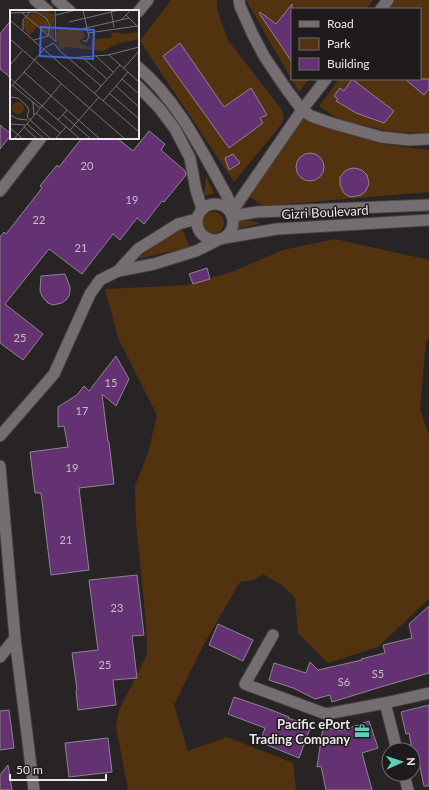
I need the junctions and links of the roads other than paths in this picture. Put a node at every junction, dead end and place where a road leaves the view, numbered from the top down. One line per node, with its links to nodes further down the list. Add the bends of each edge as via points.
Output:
1 (34, 0): 7 (street)
2 (57, 0): 8 (street)
3 (148, 0): 9 (street)
4 (238, 0): 13 (street, via 264,56)
5 (388, 0): 6 (street)
6 (382, 8)
7 (47, 10)
8 (69, 10)
9 (139, 11)
10 (139, 68): 18 (street, via 172,104 227,196)
11 (325, 80): 13 (street)
12 (139, 87): 19 (street, via 175,129 190,158)
13 (302, 110): 15 (street, via 331,123 381,137); 18 (street)
14 (40, 139): 16 (street)
15 (429, 139)
16 (0, 192)
17 (429, 205): 18 (street, Gizri Boulevard)
18 (231, 213): 19 (street, via 224,206 216,204 208,205); 21 (street, via 234,222 232,229)
19 (199, 214): 21 (street, via 198,227 204,237); 22 (street, via 138,249)
20 (429, 220): 21 (street, Gizri Boulevard, via 277,229)
21 (220, 240): 22 (street, Gizri Boulevard, via 196,251 154,264)
22 (118, 271): 23 (street, via 100,280 90,294 54,374)
23 (0, 436)
24 (0, 466): 26 (street)
25 (273, 635): 29 (street, via 245,684 326,714)
26 (15, 638): 27 (street); 31 (street)
27 (0, 657)
28 (429, 693): 29 (street)
29 (385, 704): 30 (street)
30 (395, 742)
31 (34, 790)

